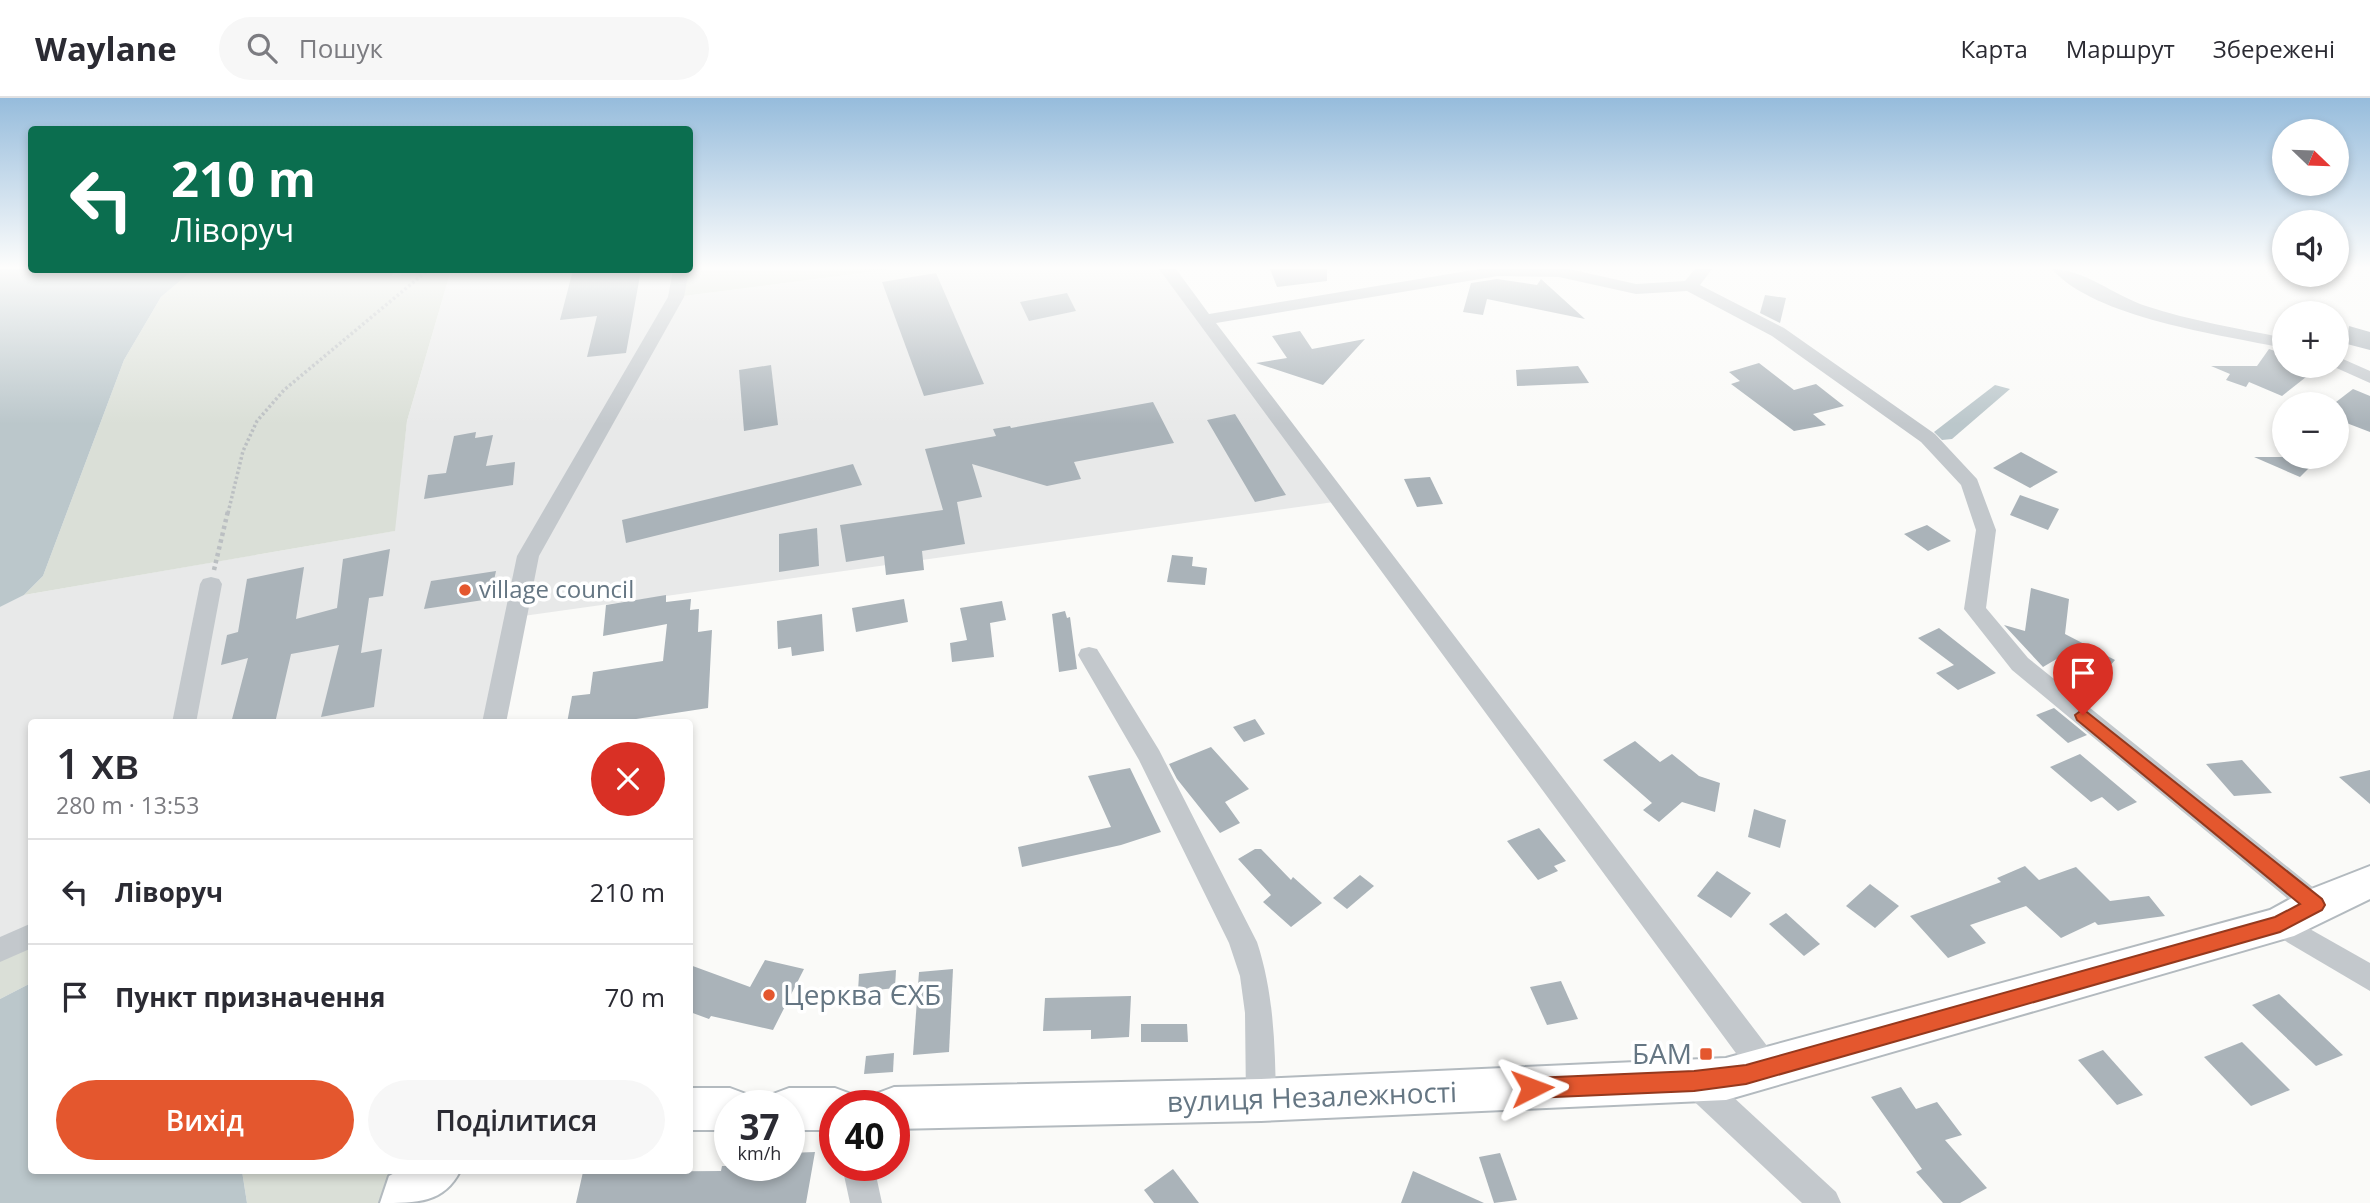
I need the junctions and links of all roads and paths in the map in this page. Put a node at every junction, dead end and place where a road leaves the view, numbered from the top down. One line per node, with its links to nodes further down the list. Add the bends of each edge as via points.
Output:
1 (1203, 320): 18 (street)
2 (367, 321): 9 (path, via 284,390 257,421 243,451)
3 (663, 321): 12 (street, via 528,556)
4 (1761, 321): 14 (street, via 1927,438 1970,483 1986,530 1975,609 2020,664)
5 (2188, 321): 6 (street)
6 (2272, 339)
7 (2349, 368): 8 (street)
8 (2370, 378)
9 (211, 584): 11 (street)
10 (1089, 654): 20 (street, via 1150,758 1244,942 1259,1013)
11 (185, 719)
12 (495, 719)
13 (2370, 882): 14 (street, вулиця Незалежності)
14 (2297, 914): 17 (street); 18 (street, вулиця Незалежності)
15 (28, 937): 16 (street)
16 (0, 950)
17 (2370, 978)
18 (1766, 1069): 19 (street, вулиця Незалежності)
19 (1694, 1081): 20 (street, вулиця Незалежності); 26 (street)
20 (1261, 1100): 21 (street, вулиця Незалежності)
21 (910, 1108)
22 (693, 1109): 23 (street)
23 (714, 1109)
24 (861, 1181): 25 (street)
25 (866, 1203)
26 (1825, 1203)

